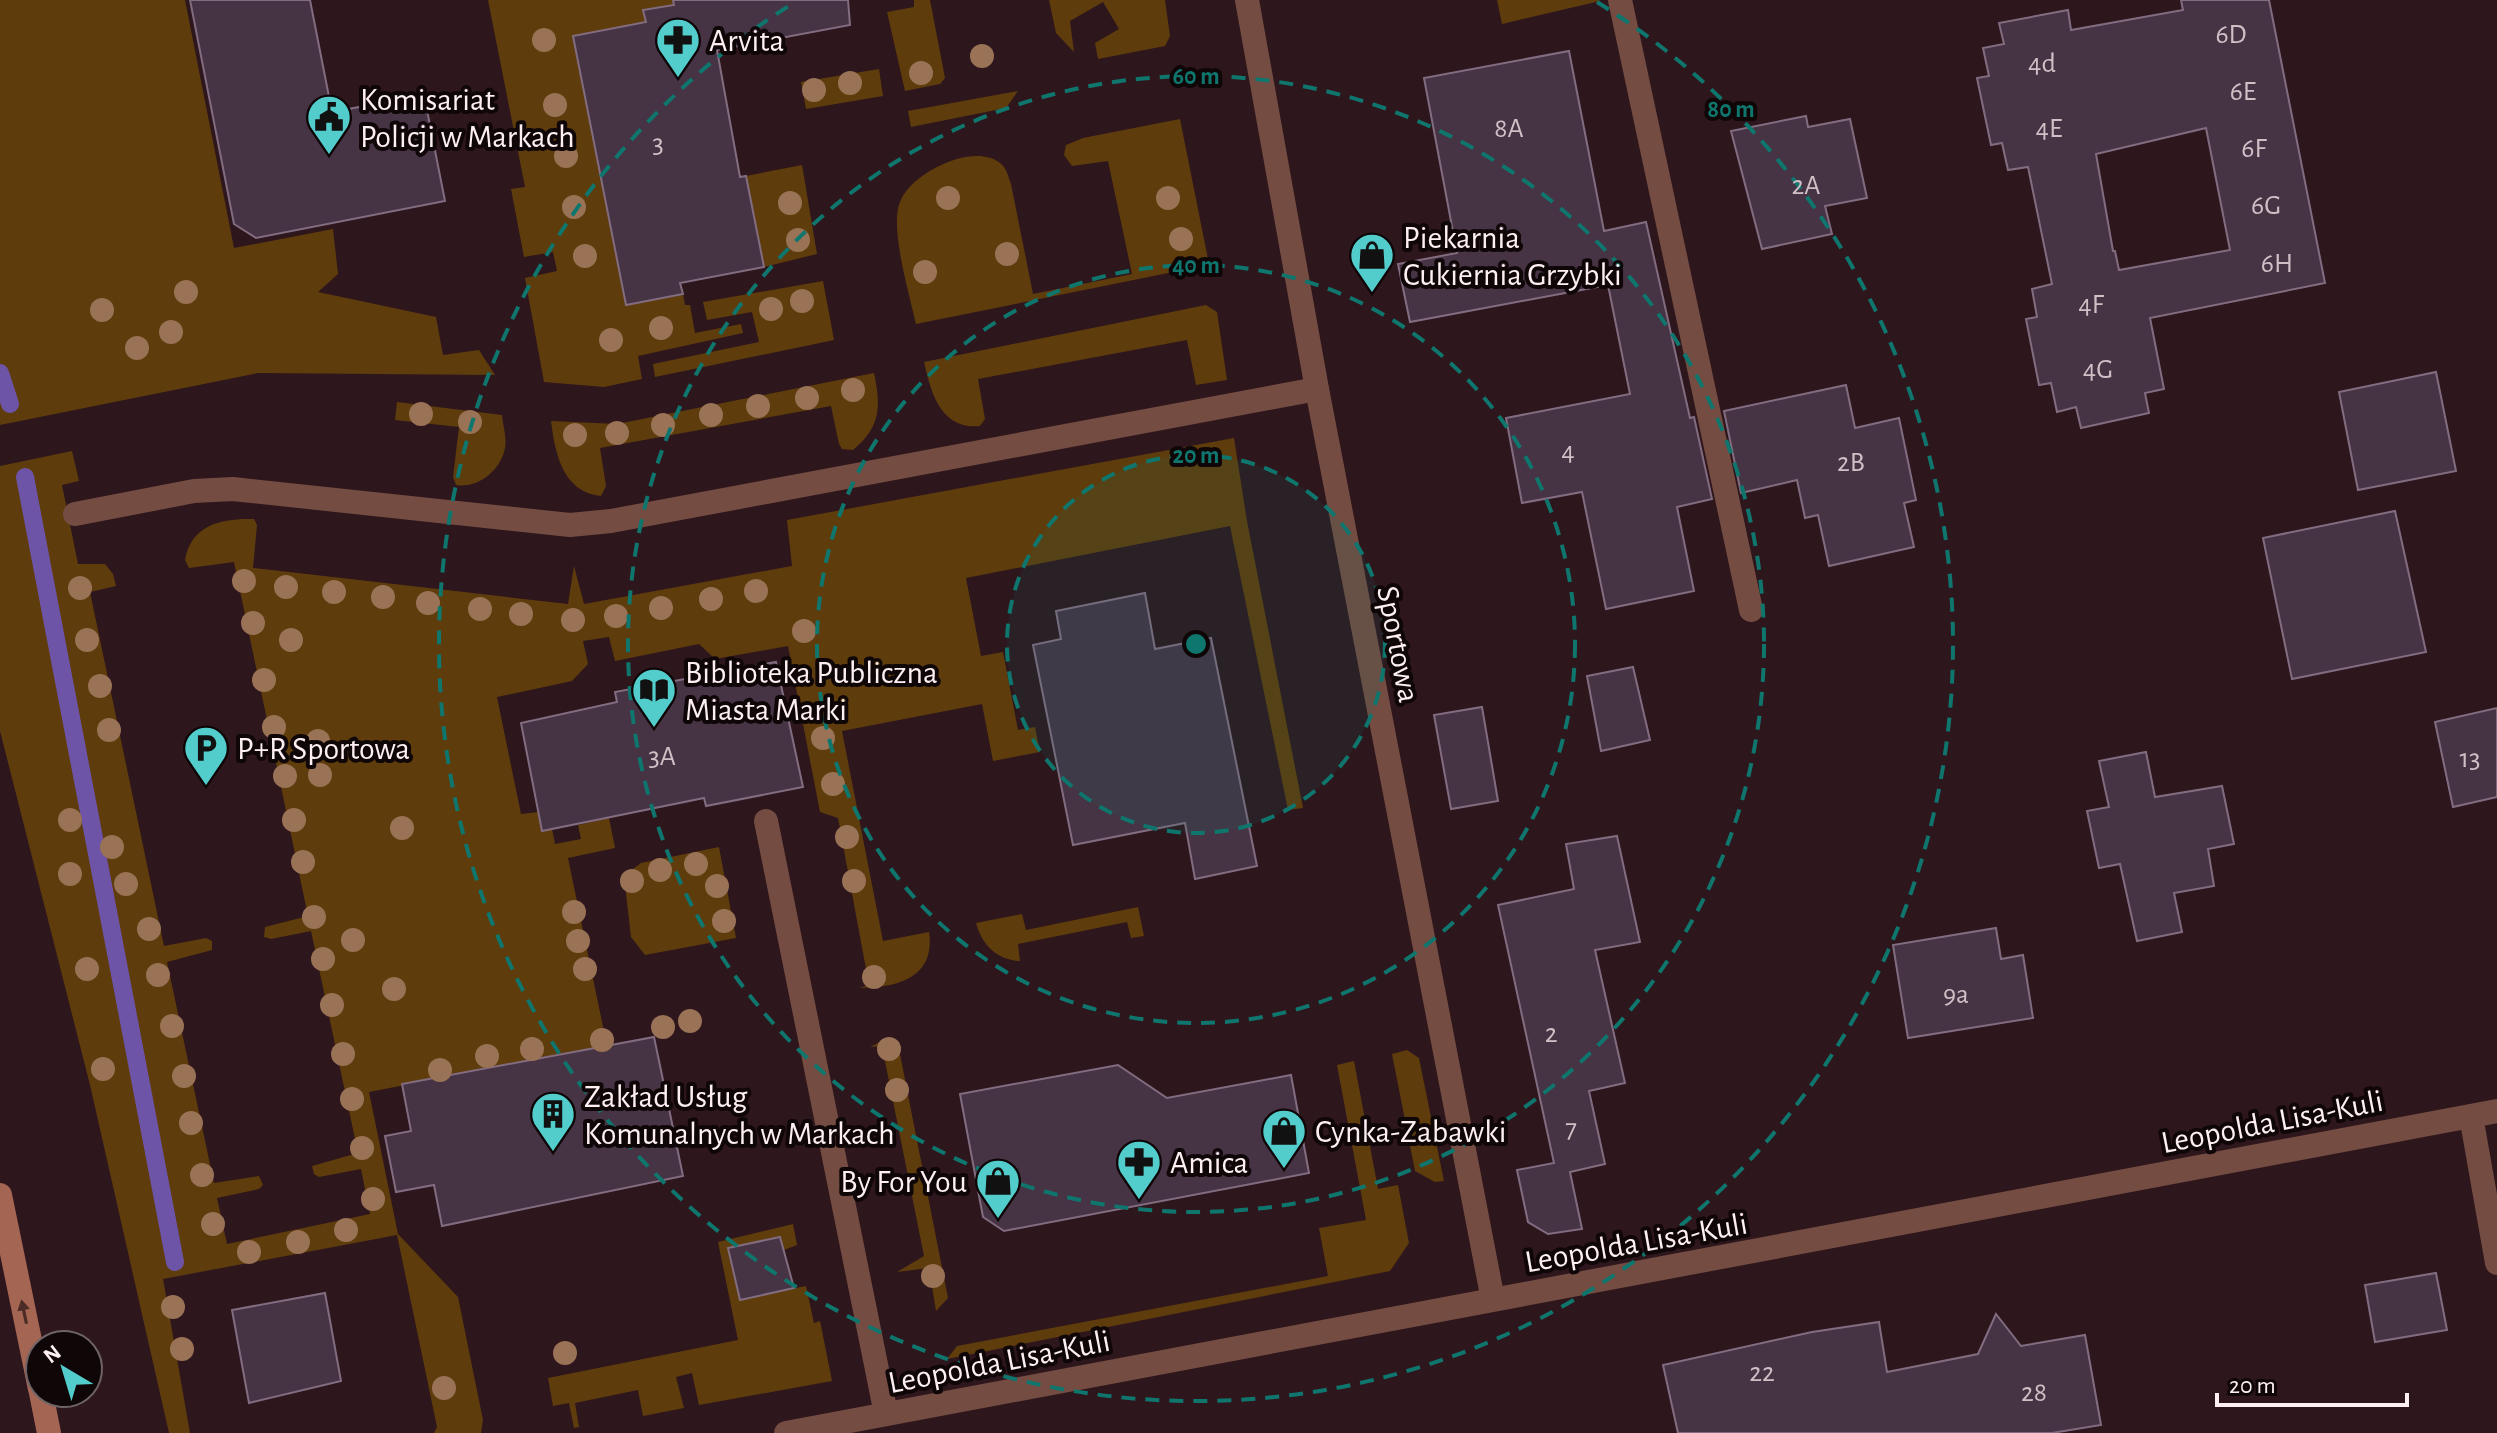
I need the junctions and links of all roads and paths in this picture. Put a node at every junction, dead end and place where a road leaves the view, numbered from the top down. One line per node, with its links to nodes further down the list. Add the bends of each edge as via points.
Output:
1 (1247, 0): 3 (street, Sportowa)
2 (1620, 0): 5 (street)
3 (1317, 389): 4 (street, via 570,525 233,489 194,491); 11 (street, Sportowa)
4 (75, 514)
5 (1751, 610)
6 (766, 821): 14 (street)
7 (2497, 1111): 8 (street, Leopolda Lisa-Kuli)
8 (2471, 1116): 10 (street); 11 (street, Leopolda Lisa-Kuli)
9 (0, 1195): 12 (main road, one-way to 9)
10 (2497, 1263)
11 (1493, 1300): 14 (street, Leopolda Lisa-Kuli)
12 (27, 1329)
13 (44, 1409): 15 (main road)
14 (886, 1414): 16 (street, Leopolda Lisa-Kuli)
15 (49, 1433)
16 (786, 1433)

